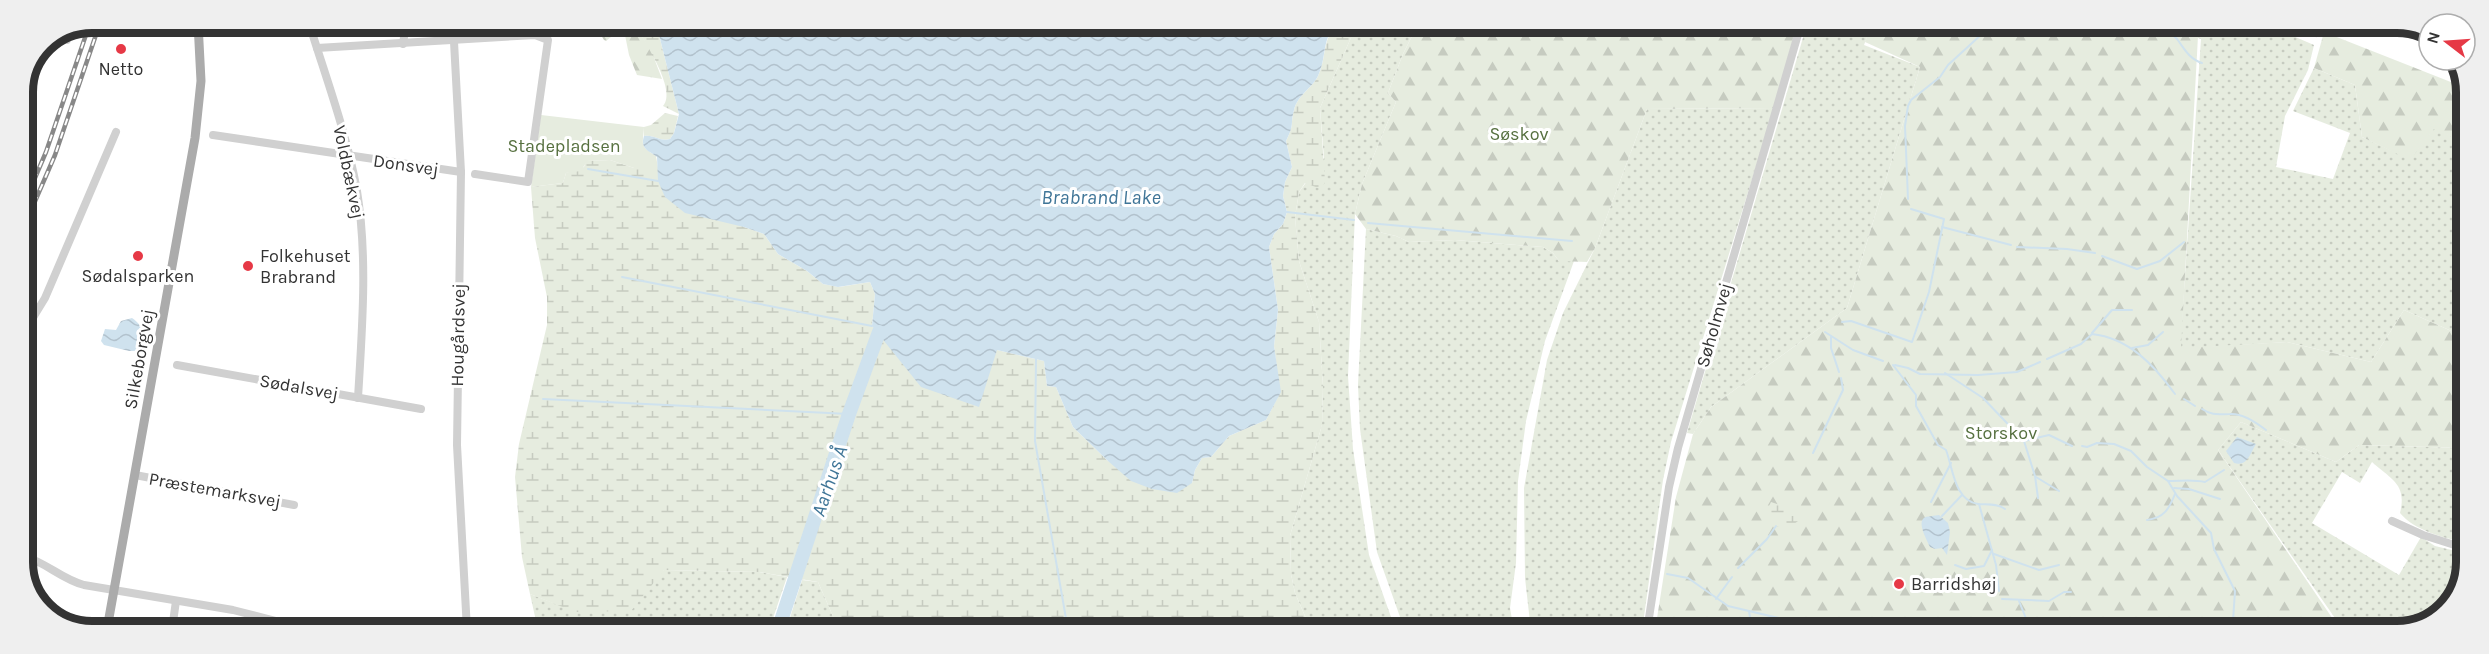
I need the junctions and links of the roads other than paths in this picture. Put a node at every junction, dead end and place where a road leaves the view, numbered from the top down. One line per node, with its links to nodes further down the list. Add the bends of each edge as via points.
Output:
1 (198, 33): 20 (main road, Silkeborgvej, via 201,81 195,138)
2 (312, 33): 8 (street, Voldbækvej)
3 (405, 33): 7 (street)
4 (454, 33): 6 (street, Hougårdsvej)
5 (1798, 33): 31 (street, Søholmvej, via 1678,448)
6 (454, 40): 7 (street); 14 (street, Hougårdsvej); 15 (street, via 535,35 548,40 528,182)
7 (403, 44): 8 (street)
8 (317, 48): 13 (street, Voldbækvej)
9 (246, 130): 12 (street)
10 (116, 132): 16 (street)
11 (213, 135): 12 (street, Donsvej)
12 (244, 141): 13 (street, Donsvej)
13 (350, 156): 14 (street, Donsvej); 18 (street, Voldbækvej, via 363,265)
14 (460, 172): 30 (street, Hougårdsvej, via 457,445)
15 (475, 174)
16 (33, 318)
17 (177, 365): 18 (street, Sødalsvej)
18 (358, 398): 19 (street, Sødalsvej)
19 (421, 410)
20 (135, 476): 21 (street, Præstemarksvej); 25 (main road, Silkeborgvej)
21 (294, 505)
22 (2392, 521): 23 (street)
23 (2456, 546)
24 (33, 559): 25 (street, via 73,582)
25 (114, 590): 26 (street); 27 (main road, Silkeborgvej)
26 (176, 601): 28 (street); 29 (street)
27 (108, 621)
28 (173, 621)
29 (278, 621)
30 (467, 621)
31 (1649, 621)

